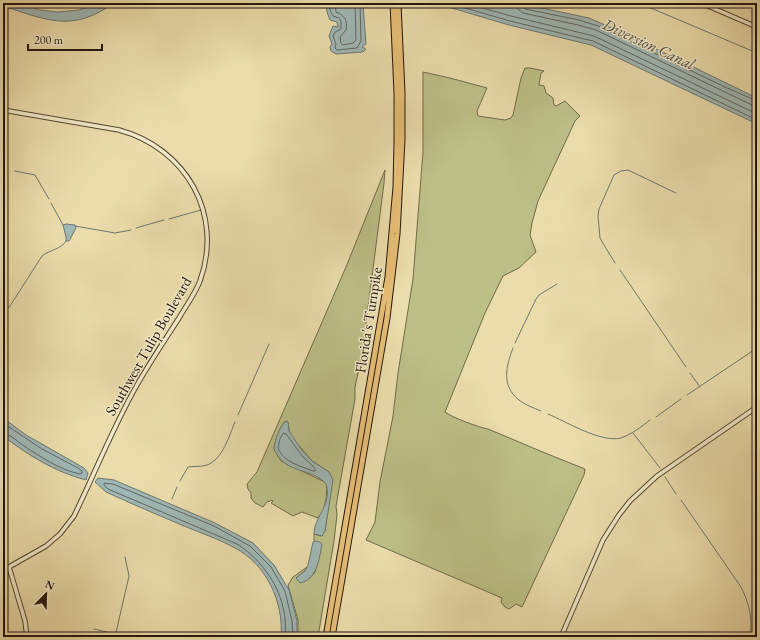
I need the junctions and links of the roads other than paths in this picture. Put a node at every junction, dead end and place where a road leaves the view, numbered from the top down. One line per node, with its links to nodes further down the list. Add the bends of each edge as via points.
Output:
1 (393, 3): 10 (highway, Florida's Turnpike, via 397,141 388,277)
2 (398, 3): 11 (highway, Florida's Turnpike, via 402,124 397,234 387,318)
3 (701, 3): 4 (street)
4 (757, 27)
5 (3, 110): 7 (street, Southwest Tulip Boulevard, via 119,130 150,142 175,162 193,186 204,216 207,242 203,270 195,291 137,386 74,516 60,534 46,546)
6 (757, 407): 12 (street, via 657,476 630,501 603,540)
7 (9, 567): 8 (street, Southwest Tulip Boulevard); 9 (street, via 25,621)
8 (3, 568)
9 (27, 637)
10 (326, 637)
11 (332, 637)
12 (561, 637)

